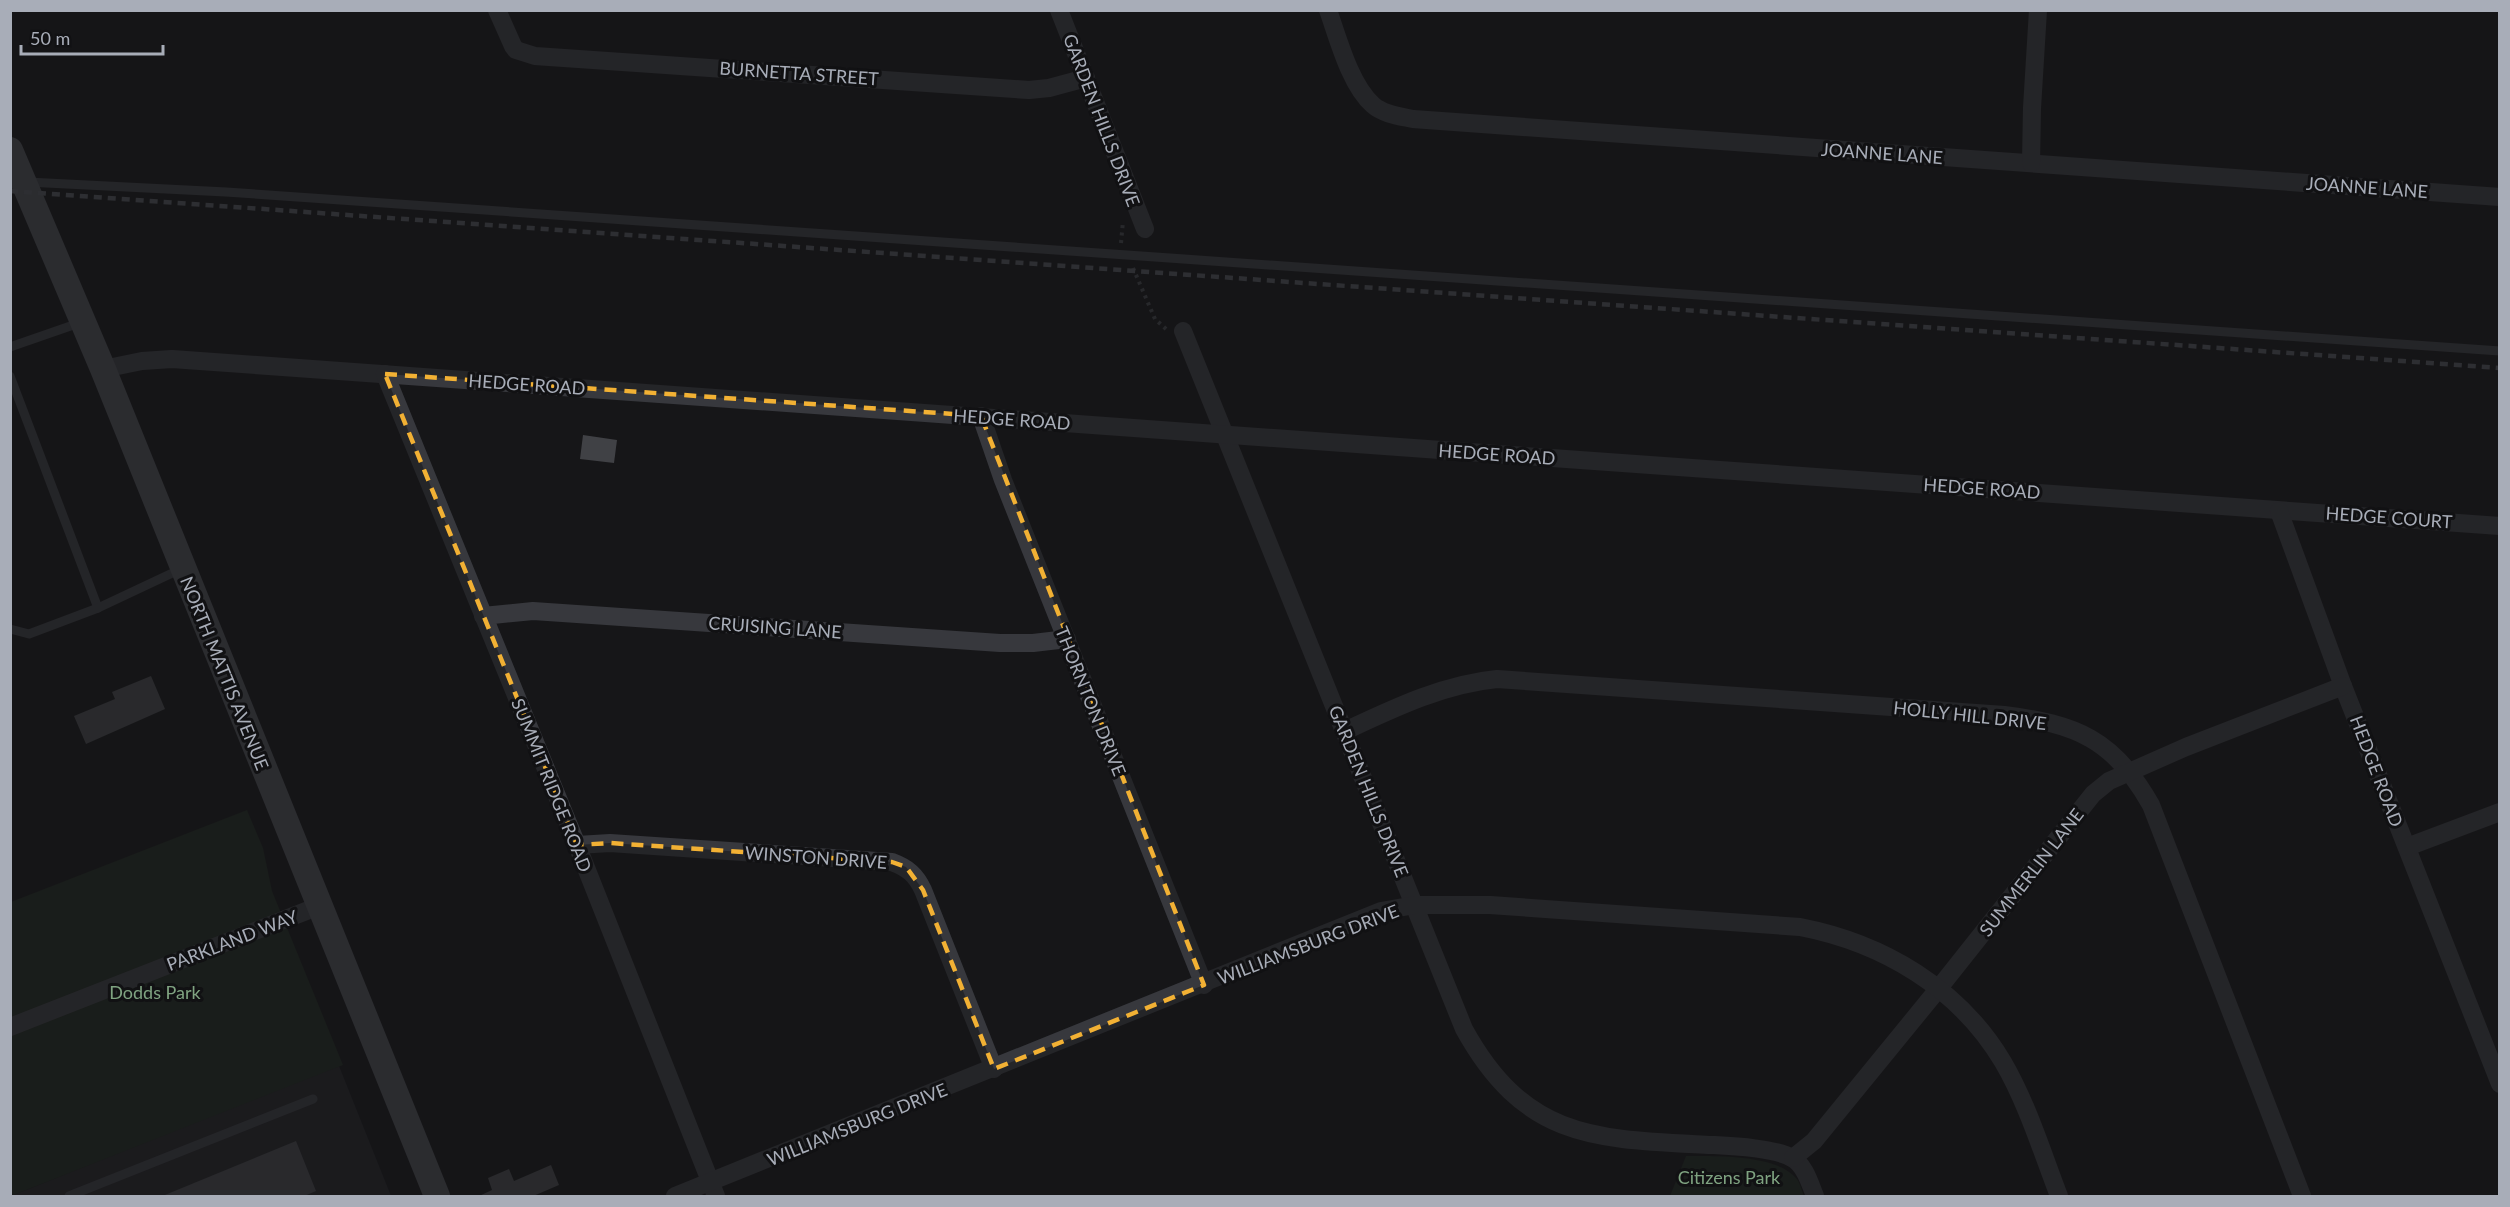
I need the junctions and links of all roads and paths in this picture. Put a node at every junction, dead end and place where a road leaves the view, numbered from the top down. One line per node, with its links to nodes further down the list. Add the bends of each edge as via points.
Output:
1 (497, 10): 5 (street, BURNETTA STREET, via 516,50 535,56 1029,90)
2 (1059, 10): 5 (street, GARDEN HILLS DRIVE)
3 (1328, 10): 7 (street, JOANNE LANE, via 1350,70 1373,105 1390,114 1413,119)
4 (2038, 10): 7 (street)
5 (1086, 78): 10 (street, GARDEN HILLS DRIVE)
6 (10, 150): 8 (main road, NORTH MATTIS AVENUE)
7 (2031, 163): 9 (street, JOANNE LANE)
8 (24, 182): 12 (main road, NORTH MATTIS AVENUE); 15 (lane, via 226,192)
9 (2499, 197)
10 (1145, 229)
11 (1138, 281): 13 (path, via 1155,319 1177,336)
12 (83, 322): 14 (lane); 16 (main road, NORTH MATTIS AVENUE)
13 (1185, 334): 20 (street, GARDEN HILLS DRIVE)
14 (10, 347)
15 (2499, 351)
16 (103, 369): 17 (street, HEDGE ROAD, via 172,359); 23 (main road, NORTH MATTIS AVENUE)
17 (385, 374): 19 (street, HEDGE ROAD); 25 (street, SUMMIT RIDGE ROAD)
18 (10, 376): 24 (lane)
19 (981, 416): 20 (street, HEDGE ROAD); 27 (street, THORNTON DRIVE)
20 (1224, 435): 21 (street, HEDGE ROAD); 29 (street, GARDEN HILLS DRIVE)
21 (2279, 511): 22 (street, HEDGE COURT); 28 (street, HEDGE ROAD)
22 (2499, 526)
23 (183, 568): 24 (lane); 35 (main road, NORTH MATTIS AVENUE)
24 (98, 608): 26 (lane, via 29,634)
25 (483, 616): 27 (street, CRUISING LANE, via 533,611 1000,643); 32 (street, SUMMIT RIDGE ROAD)
26 (10, 629)
27 (1067, 639): 36 (street, THORNTON DRIVE)
28 (2343, 686): 30 (street, SUMMERLIN LANE); 33 (street, HEDGE ROAD)
29 (1346, 731): 30 (street, HOLLY HILL DRIVE, via 1457,685 1497,679 2041,720 2092,739 2114,754); 34 (street, GARDEN HILLS DRIVE)
30 (2129, 771): 37 (street, SUMMERLIN LANE, via 2093,794); 49 (street, HOLLY HILL DRIVE, via 2151,805)
31 (2499, 812): 33 (street)
32 (577, 844): 39 (street, WINSTON DRIVE, via 880,861 906,867 923,890); 43 (street, SUMMIT RIDGE ROAD)
33 (2407, 847): 40 (street, HEDGE ROAD)
34 (1415, 905): 36 (street, WILLIAMSBURG DRIVE, via 1381,911); 37 (street, WILLIAMSBURG DRIVE, via 1513,907 1800,927 1880,951); 42 (street, GARDEN HILLS DRIVE, via 1464,1029 1480,1058 1498,1081 1537,1113 1587,1133 1631,1140 1748,1147)
35 (319, 906): 38 (street, PARKLAND WAY); 45 (main road, NORTH MATTIS AVENUE)
36 (1204, 984): 39 (street, WILLIAMSBURG DRIVE)
37 (1939, 988): 42 (street, SUMMERLIN LANE, via 1814,1141); 48 (street, WILLIAMSBURG DRIVE, via 1984,1036 2002,1062 2022,1101)
38 (10, 1027)
39 (994, 1070): 43 (street, WILLIAMSBURG DRIVE)
40 (2499, 1084)
41 (313, 1100): 44 (lane)
42 (1792, 1158): 47 (street, via 1804,1170)
43 (713, 1189): 46 (street, WILLIAMSBURG DRIVE)
44 (69, 1197)
45 (437, 1197)
46 (675, 1197)
47 (1815, 1197)
48 (2059, 1197)
49 (2302, 1197)

